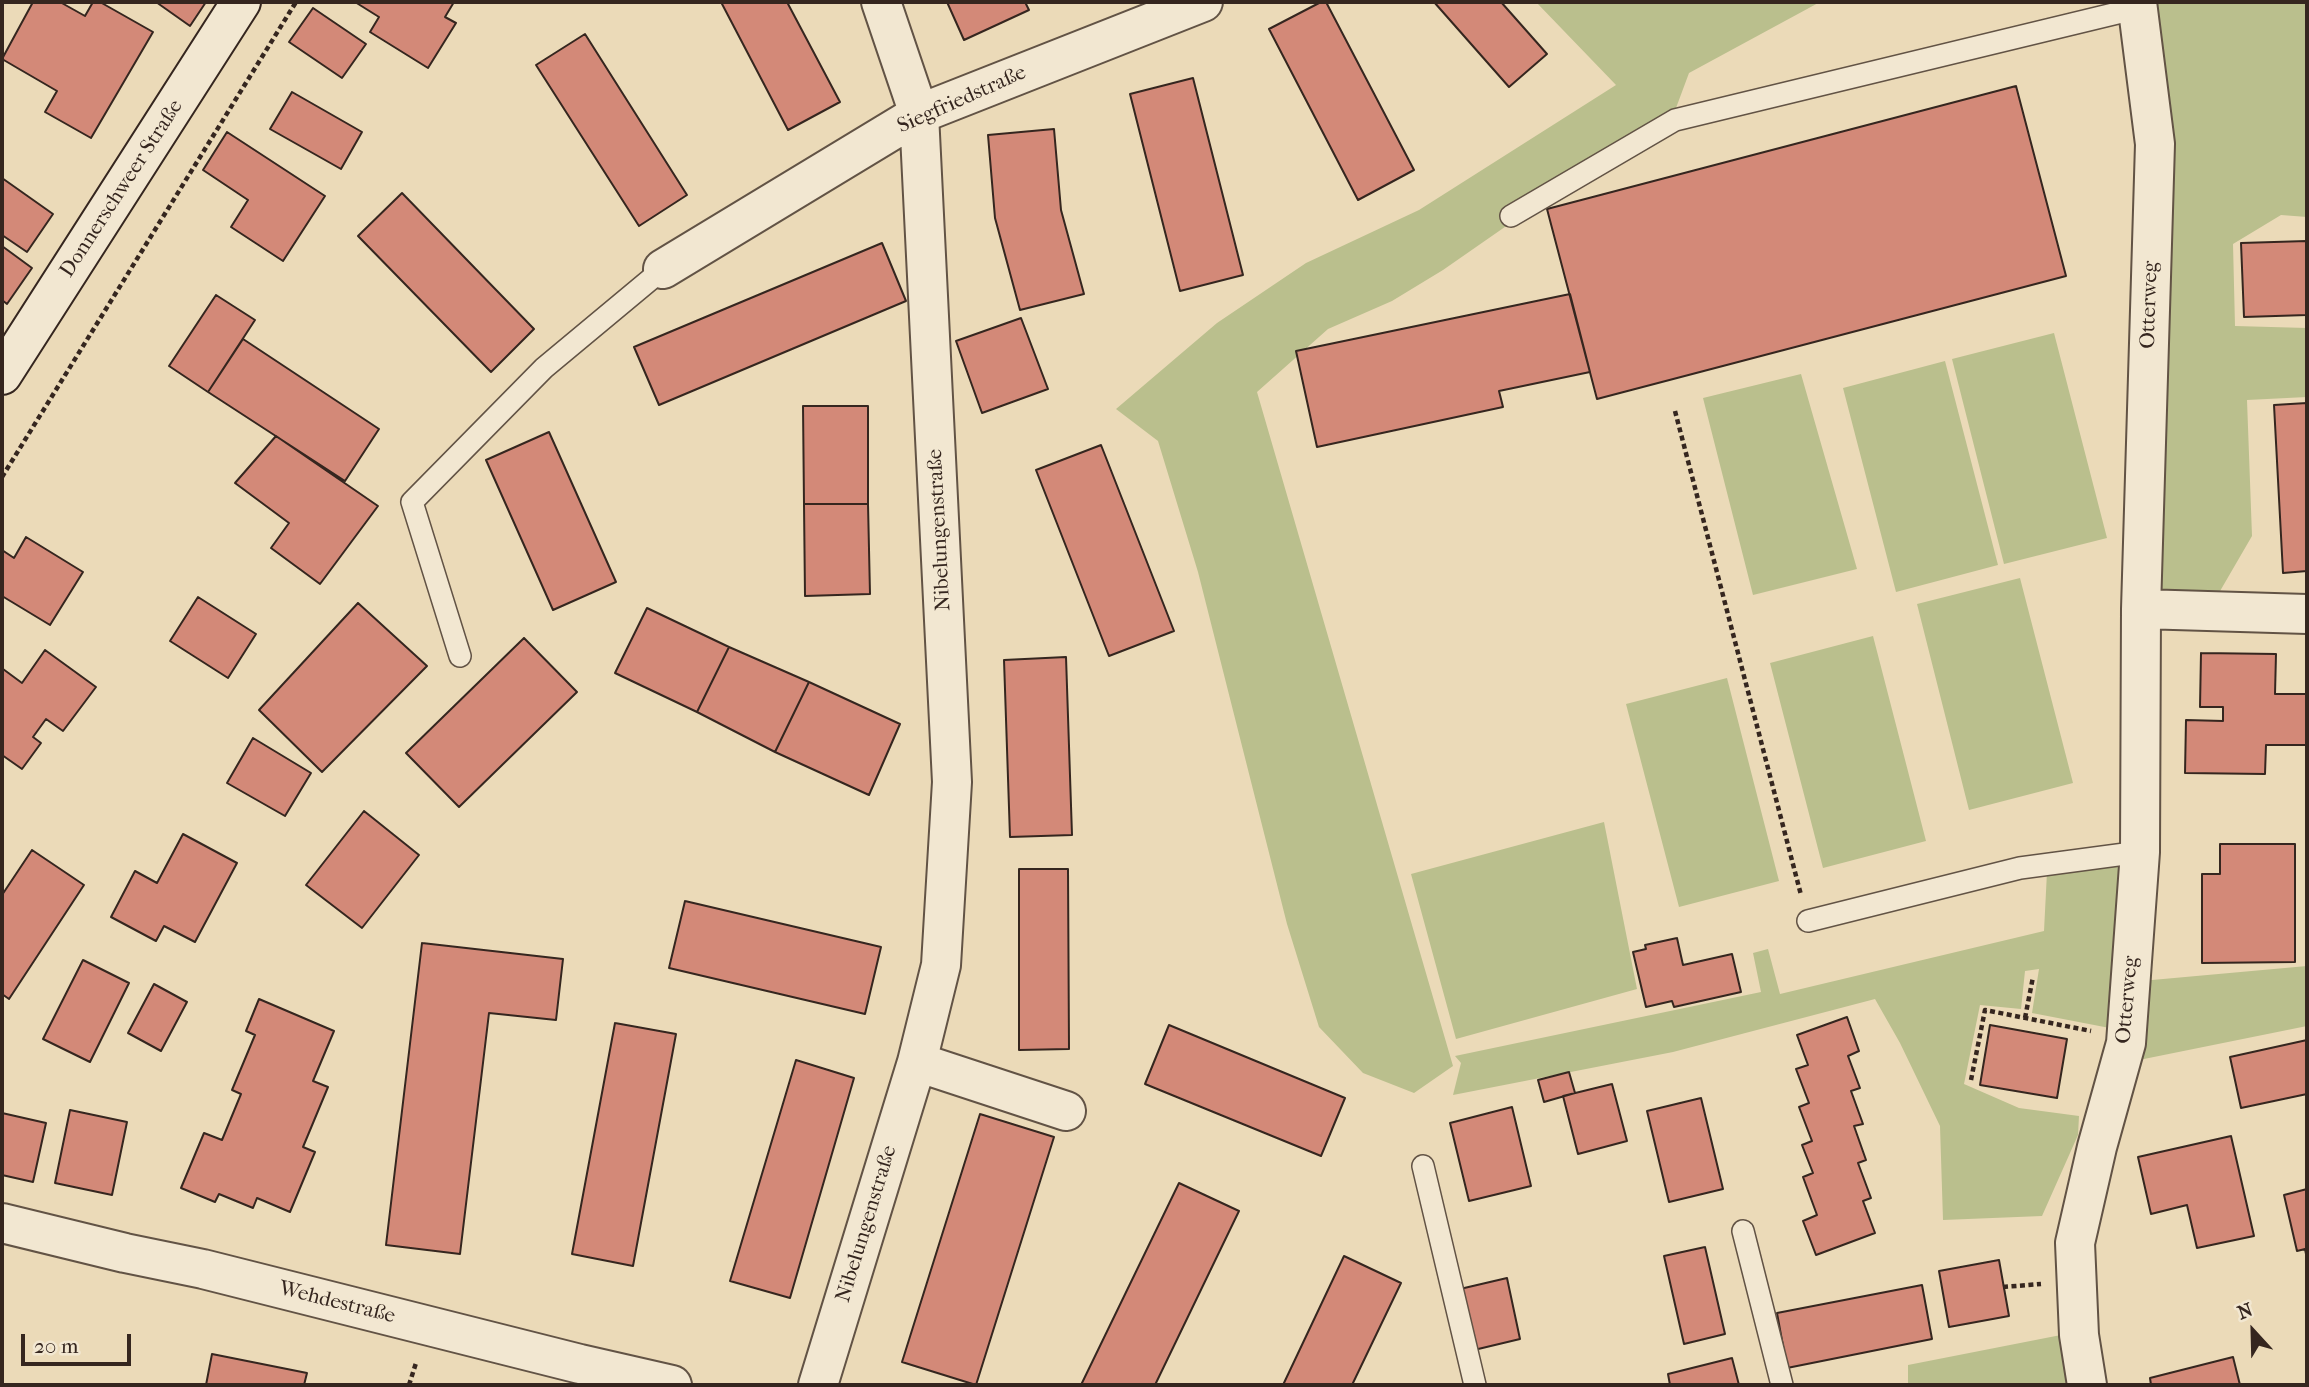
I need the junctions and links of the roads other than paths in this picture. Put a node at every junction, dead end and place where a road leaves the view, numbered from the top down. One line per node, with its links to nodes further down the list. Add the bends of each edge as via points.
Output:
1 (241, 2): 8 (street, Donnerschweer Straße)
2 (881, 2): 5 (street, Nibelungenstraße)
3 (1203, 2): 5 (street, Siegfriedstraße)
4 (2137, 5): 6 (lane, via 1675,120); 9 (street, Otterweg, via 2155,144)
5 (919, 114): 7 (street, Siegfriedstraße); 14 (street, Nibelungenstraße, via 952,782 941,965)
6 (1511, 216)
7 (663, 269): 11 (lane, via 544,368 412,502)
8 (2, 375)
9 (2141, 609): 10 (street); 12 (street, Otterweg)
10 (2307, 614)
11 (460, 656)
12 (2140, 852): 13 (lane, via 2020,868); 23 (street, Otterweg, via 2126,1038 2075,1243 2079,1335)
13 (1808, 921)
14 (917, 1062): 15 (street); 20 (street, Nibelungenstraße)
15 (1066, 1111)
16 (1423, 1166): 21 (lane)
17 (2, 1223): 19 (street, Wehdestraße)
18 (1743, 1231): 22 (lane)
19 (672, 1385)
20 (818, 1385)
21 (1475, 1385)
22 (1782, 1385)
23 (2087, 1385)

